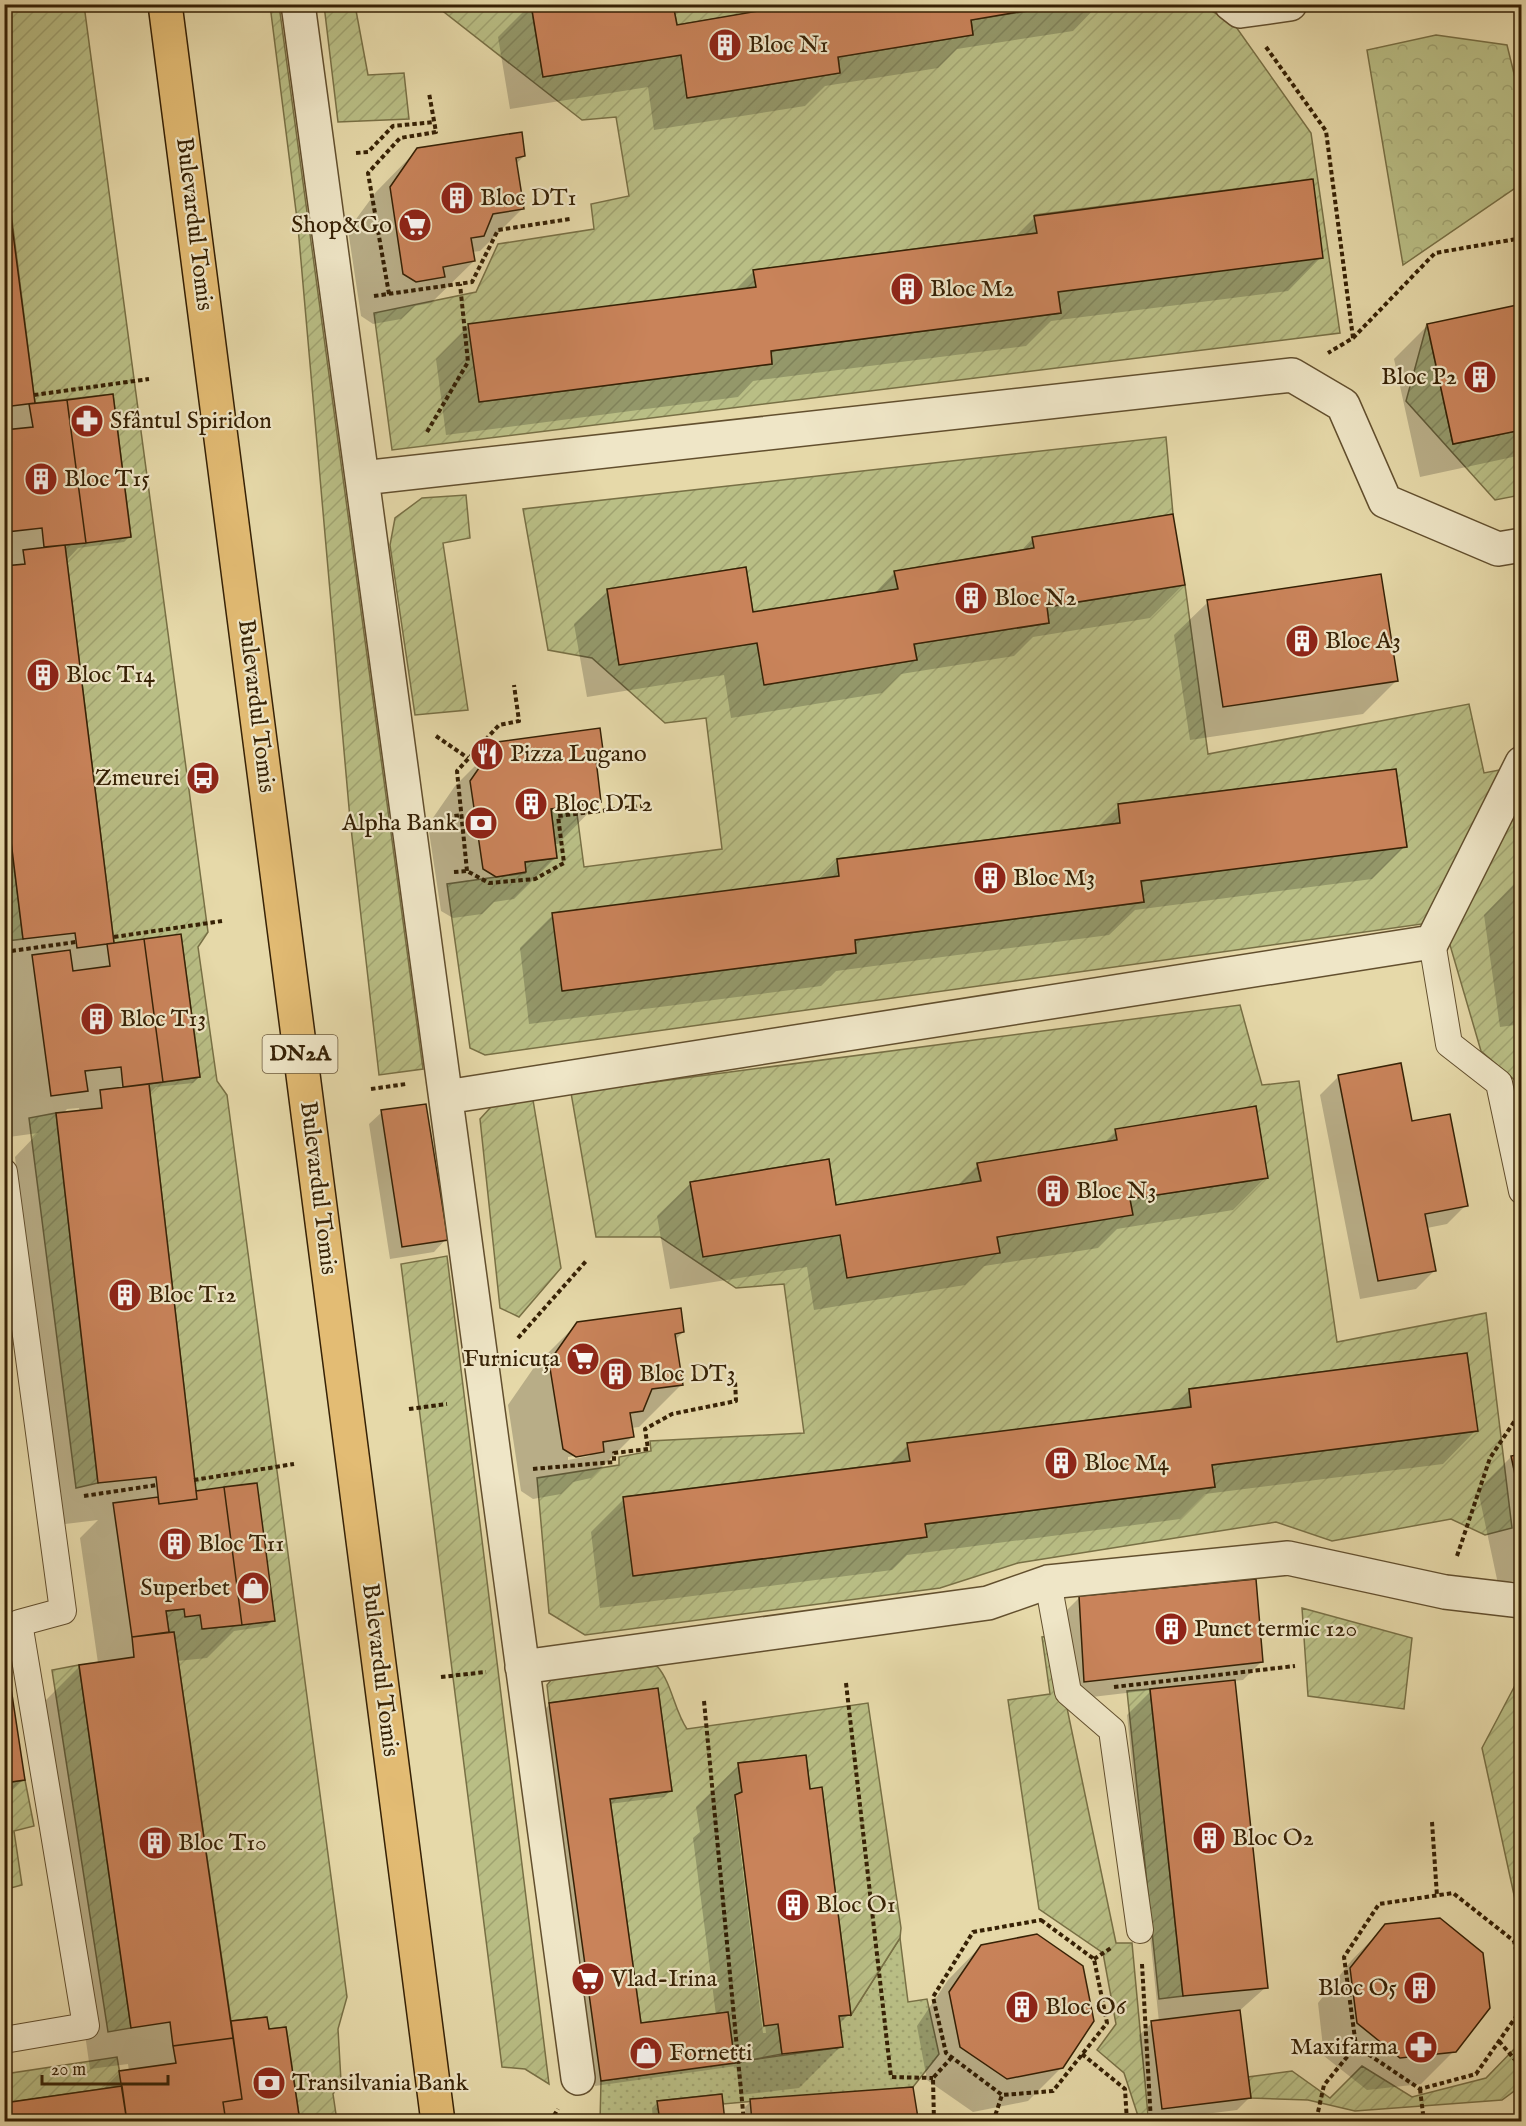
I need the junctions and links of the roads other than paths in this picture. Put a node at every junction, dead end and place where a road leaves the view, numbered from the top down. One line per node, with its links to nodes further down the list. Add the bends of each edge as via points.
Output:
1 (165, 4): 19 (main road, Bulevardul Tomis / DN2A)
2 (298, 4): 5 (street)
3 (1290, 4): 4 (street)
4 (1236, 8)
5 (362, 478): 6 (street, via 1292,375 1343,405 1385,501 1498,549); 9 (street)
6 (1521, 545)
7 (1521, 763): 8 (street)
8 (1432, 942): 9 (street); 11 (lane, via 1449,1044 1499,1083)
9 (446, 1097): 15 (street)
10 (4, 1172): 14 (lane, via 63,1611)
11 (1521, 1191)
12 (1048, 1582): 13 (street, via 1288,1558 1445,1592); 15 (street, via 988,1603); 16 (lane, via 1068,1692 1112,1730)
13 (1521, 1601)
14 (12, 1625): 17 (lane, via 86,2026)
15 (522, 1667): 18 (street)
16 (1140, 1930)
17 (4, 2040)
18 (578, 2078)
19 (438, 2121)

